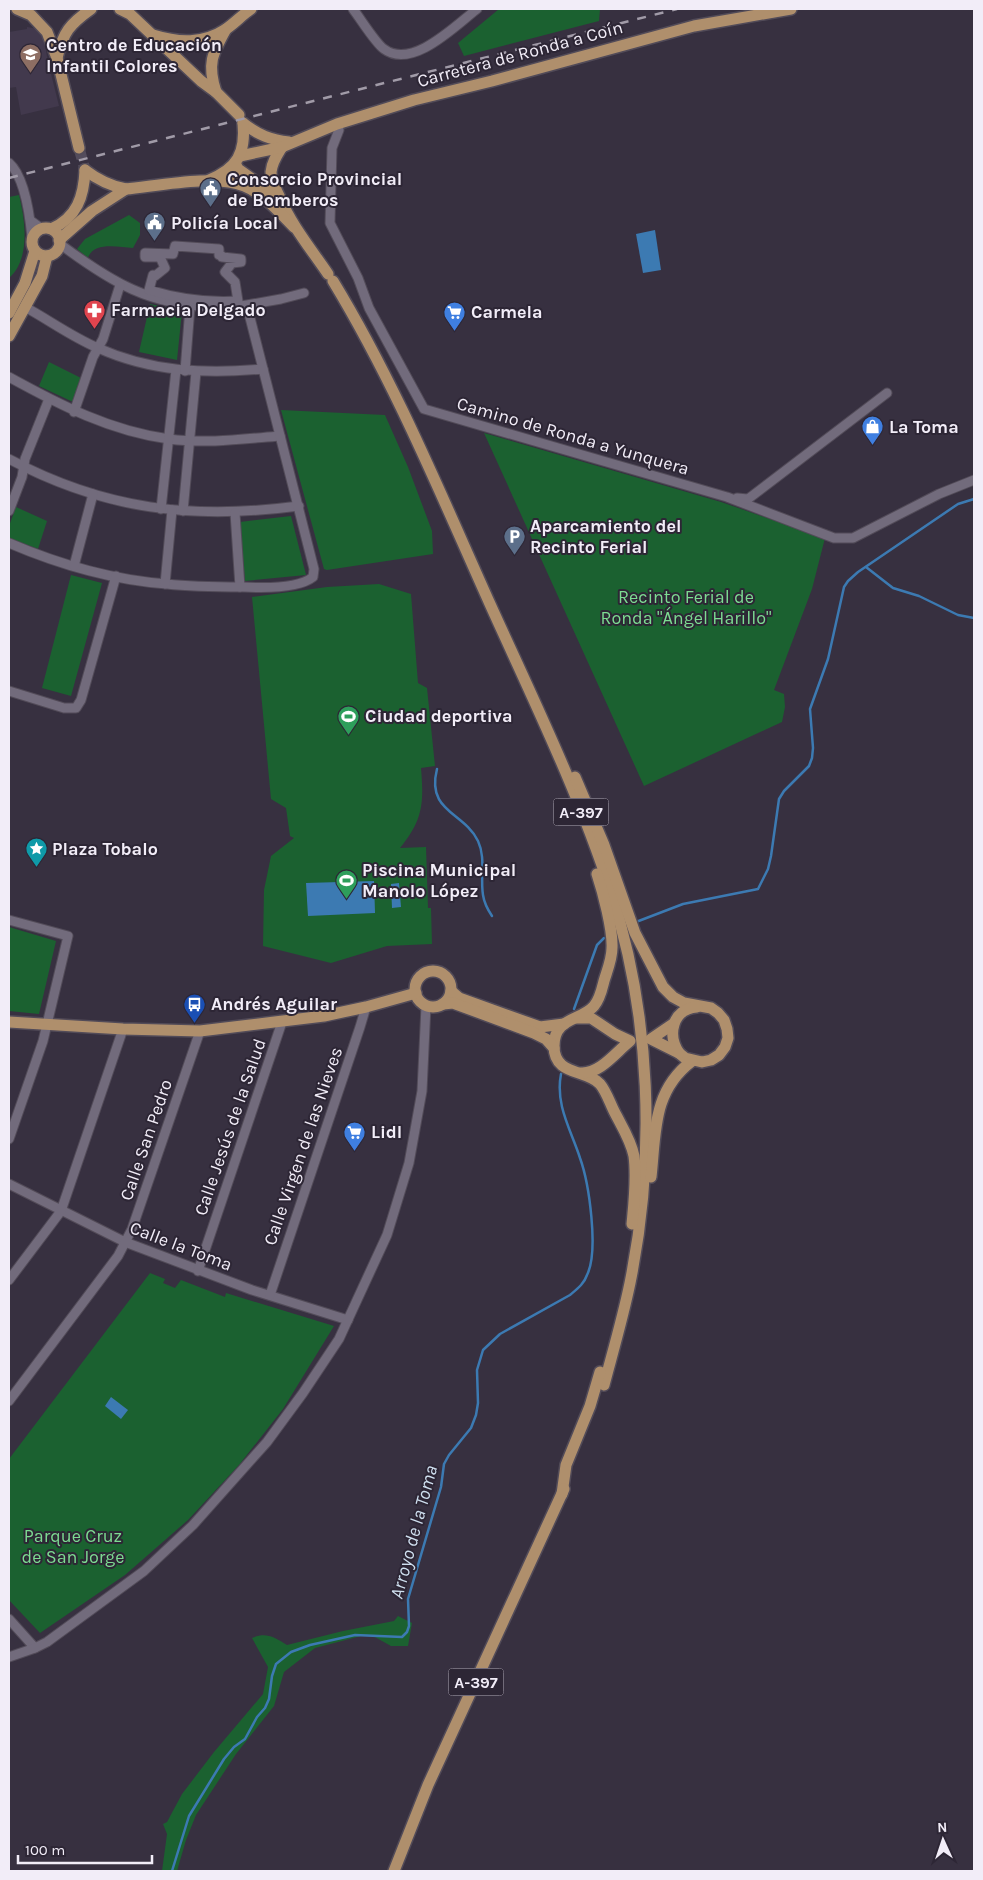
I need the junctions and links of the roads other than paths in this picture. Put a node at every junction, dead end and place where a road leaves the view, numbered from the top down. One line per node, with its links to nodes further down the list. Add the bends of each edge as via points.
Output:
1 (17, 9): 10 (main road, via 31,16 47,32)
2 (91, 9): 10 (main road, via 68,28)
3 (120, 9): 9 (main road)
4 (251, 9): 8 (main road)
5 (354, 9): 6 (street, via 384,49 400,56 424,49)
6 (477, 9)
7 (791, 9): 13 (main road, Carretera de Ronda a Coín, via 694,26)
8 (226, 29): 9 (main road, via 188,42); 11 (main road, via 211,58)
9 (153, 35): 11 (main road)
10 (57, 58): 16 (main road)
11 (216, 92): 12 (main road)
12 (241, 119): 15 (main road, via 262,136); 18 (main road, via 244,144)
13 (337, 124): 14 (main road, Carretera de Ronda a Coín); 17 (street, Camino de Ronda a Yunquera, via 339,130)
14 (322, 130): 15 (main road, Carretera de Ronda a Coín); 17 (street)
15 (287, 145): 18 (main road, Carretera de Ronda a Coín); 22 (main road, via 272,164 271,174)
16 (80, 148)
17 (332, 148): 53 (street, Camino de Ronda a Yunquera, via 330,223 358,278 369,308 424,409)
18 (237, 159): 20 (main road, via 220,175); 22 (main road, via 238,169 259,184)
19 (9, 162): 23 (street, via 24,191)
20 (208, 180): 21 (main road); 24 (main road, via 242,185 253,191)
21 (126, 189): 25 (main road, via 113,187 85,170 79,204 68,219); 27 (main road, via 92,211)
22 (286, 213): 24 (main road)
23 (31, 221): 25 (street); 26 (street)
24 (294, 227): 65 (main road, A-397, via 351,311 394,393)
25 (46, 229): 26 (main road, via 38,230); 27 (main road, via 55,232)
26 (32, 238): 28 (main road)
27 (60, 242): 29 (main road, via 55,252); 31 (street)
28 (34, 251): 29 (main road); 33 (main road)
29 (47, 256): 33 (main road, via 42,276)
30 (153, 275): 30 (street, via 149,290 165,295 199,301 238,301 236,282 225,272 232,263 241,262 241,259 222,257 218,255 219,249 175,246 173,254 145,252 145,257 160,257 165,268)
31 (120, 285): 35 (street, via 142,295); 38 (street, via 103,339)
32 (304, 293): 34 (street)
33 (17, 300): 36 (main road); 37 (main road); 38 (street, via 60,329)
34 (247, 306): 35 (street); 39 (street)
35 (190, 307): 40 (street)
36 (9, 313)
37 (9, 336)
38 (97, 348): 40 (street, via 146,365); 45 (street)
39 (263, 369): 41 (street); 46 (street)
40 (181, 371): 41 (street); 47 (street)
41 (196, 372): 48 (street)
42 (9, 377): 44 (street)
43 (887, 393): 53 (street, via 748,499)
44 (49, 399): 45 (street); 50 (street)
45 (74, 412): 47 (street, via 111,426)
46 (280, 436): 48 (street); 54 (street)
47 (169, 439): 48 (street); 55 (street)
48 (190, 441): 58 (street)
49 (9, 459): 50 (street)
50 (24, 467): 52 (street); 57 (street)
51 (974, 480): 53 (street, Camino de Ronda a Yunquera, via 939,494 853,538 834,538)
52 (93, 494): 55 (street); 61 (street)
53 (727, 497)
54 (300, 506): 59 (street); 64 (street, via 313,577 306,582 265,588)
55 (161, 509): 56 (street)
56 (172, 510): 58 (street); 63 (street)
57 (9, 511)
58 (183, 511): 59 (street)
59 (235, 513): 64 (street)
60 (9, 543): 61 (street)
61 (74, 566): 62 (street)
62 (116, 576): 63 (street); 66 (street, via 76,708 64,708)
63 (165, 584): 64 (street)
64 (240, 587)
65 (509, 646): 67 (main road, A-397); 75 (main road, via 589,850 609,924 612,949 596,1004)
66 (9, 691)
67 (534, 702): 73 (main road, via 560,741 604,845 634,932 663,987 684,1003); 96 (main road, A-397, via 611,893 631,967 640,1021 645,1120 642,1205 630,1281)
68 (9, 920): 79 (street, via 68,936)
69 (451, 991): 70 (main road, via 446,976 432,972 420,978); 71 (main road); 75 (main road, via 460,998 540,1027)
70 (416, 993): 72 (main road); 74 (main road)
71 (443, 1004): 72 (main road); 83 (main road, via 453,1003 534,1033)
72 (426, 1006): 95 (street, via 422,1091 409,1163 387,1235)
73 (702, 1006): 78 (main road, via 684,1011); 86 (main road, via 718,1013 724,1020 728,1038 719,1055 711,1060)
74 (366, 1007): 77 (main road); 94 (street, Calle Virgen de las Nieves)
75 (568, 1021): 80 (main road, via 591,1018); 83 (main road, via 558,1031)
76 (9, 1022): 79 (main road)
77 (282, 1022): 82 (main road); 92 (street, Calle Jesús de la Salud)
78 (673, 1024): 84 (main road, via 672,1040); 84 (main road, via 651,1039)
79 (47, 1025): 81 (main road); 88 (street)
80 (605, 1028): 85 (main road, via 611,1045); 85 (main road, via 630,1041)
81 (123, 1029): 82 (main road); 90 (street)
82 (200, 1031): 91 (street, Calle San Pedro)
83 (554, 1048): 87 (main road, via 562,1064)
84 (679, 1053): 86 (main road)
85 (606, 1062): 87 (main road, via 593,1072)
86 (692, 1062): 96 (main road, via 680,1070 658,1111 638,1281 625,1334)
87 (578, 1073): 98 (main road, via 601,1085 630,1143 634,1157 634,1201 619,1304 590,1406 566,1465)
88 (9, 1140)
89 (9, 1184): 90 (street, Calle la Toma)
90 (61, 1211): 91 (street, Calle la Toma); 93 (street)
91 (126, 1242): 92 (street, Calle la Toma); 97 (street, Calle San Pedro)
92 (198, 1271): 94 (street, Calle la Toma)
93 (9, 1280)
94 (270, 1295): 95 (street, Calle la Toma)
95 (348, 1320): 100 (street, via 339,1339 267,1442 194,1525 144,1571)
96 (604, 1385): 98 (main road, A-397)
97 (9, 1401)
98 (562, 1494): 102 (main road, A-397, via 428,1786)
99 (9, 1619): 100 (street)
100 (35, 1648): 101 (street)
101 (9, 1657)
102 (394, 1871)

